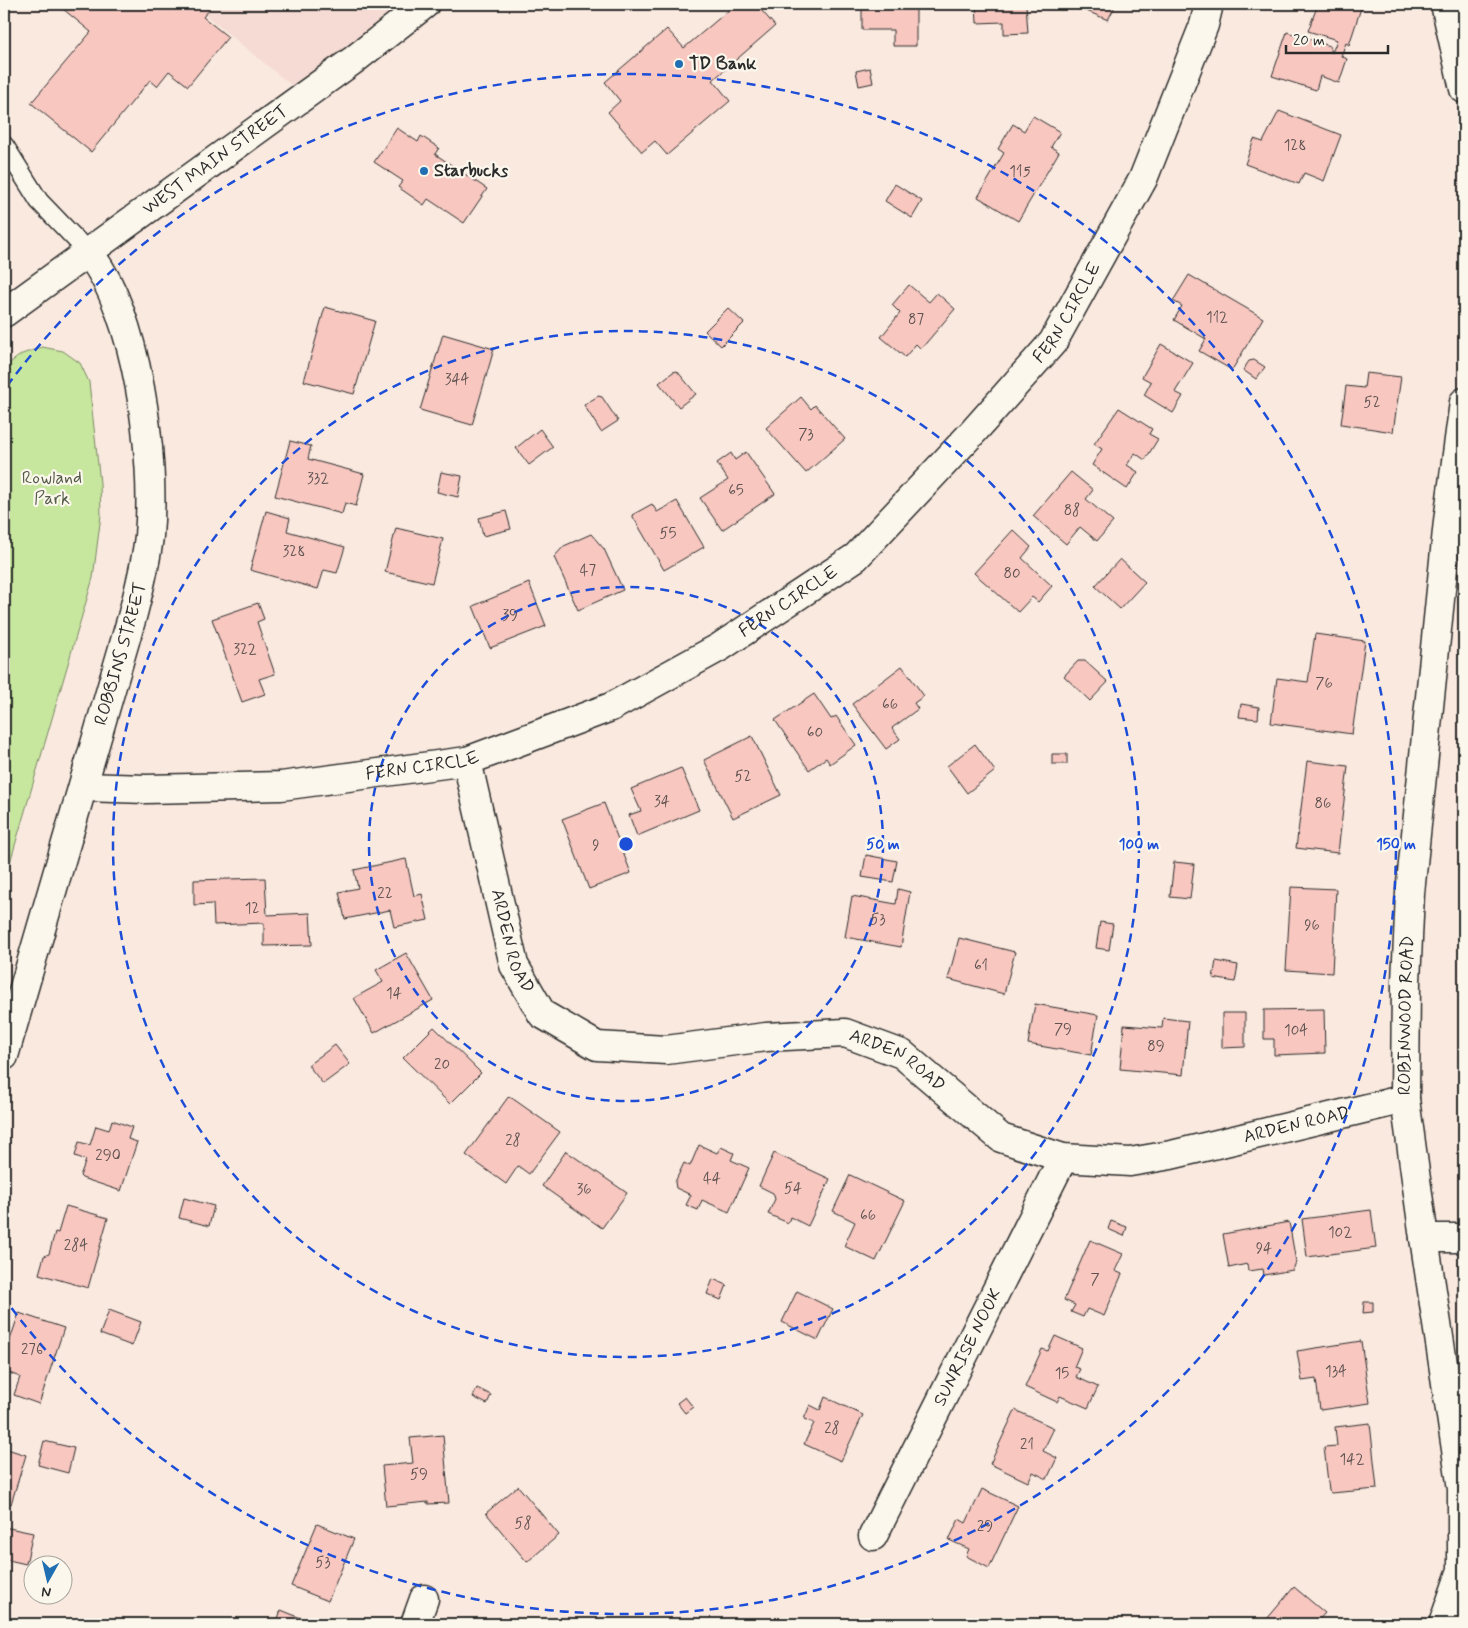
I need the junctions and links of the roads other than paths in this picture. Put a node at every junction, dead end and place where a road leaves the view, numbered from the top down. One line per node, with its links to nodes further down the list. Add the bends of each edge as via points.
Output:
1 (425, 4): 6 (street, WEST MAIN STREET, via 341,69)
2 (1209, 4): 9 (street, FERN CIRCLE, via 1143,179 1053,342 856,556 720,647 611,707)
3 (1445, 4): 4 (street)
4 (1464, 89)
5 (4, 145): 6 (lane, via 39,201)
6 (88, 252): 7 (street, WEST MAIN STREET); 10 (street, ROBBINS STREET, via 101,268 132,352 148,447 150,514 144,572)
7 (4, 313)
8 (1464, 402): 12 (street, ROBINWOOD ROAD, via 1448,521 1410,893)
9 (467, 761): 10 (street, FERN CIRCLE, via 281,786); 13 (street, ARDEN ROAD, via 514,965 542,1014 597,1046 666,1050 766,1037 845,1033 902,1054 1001,1138)
10 (83, 787): 11 (street, ROBBINS STREET)
11 (4, 1056)
12 (1405, 1099): 13 (street, ARDEN ROAD, via 1155,1158 1130,1162); 14 (street, ROBINWOOD ROAD)
13 (1063, 1158): 16 (street, SUNRISE NOOK)
14 (1424, 1238): 15 (street); 17 (street, ROBINWOOD ROAD, via 1462,1489 1462,1570)
15 (1464, 1238)
16 (873, 1536)
17 (1443, 1624)

